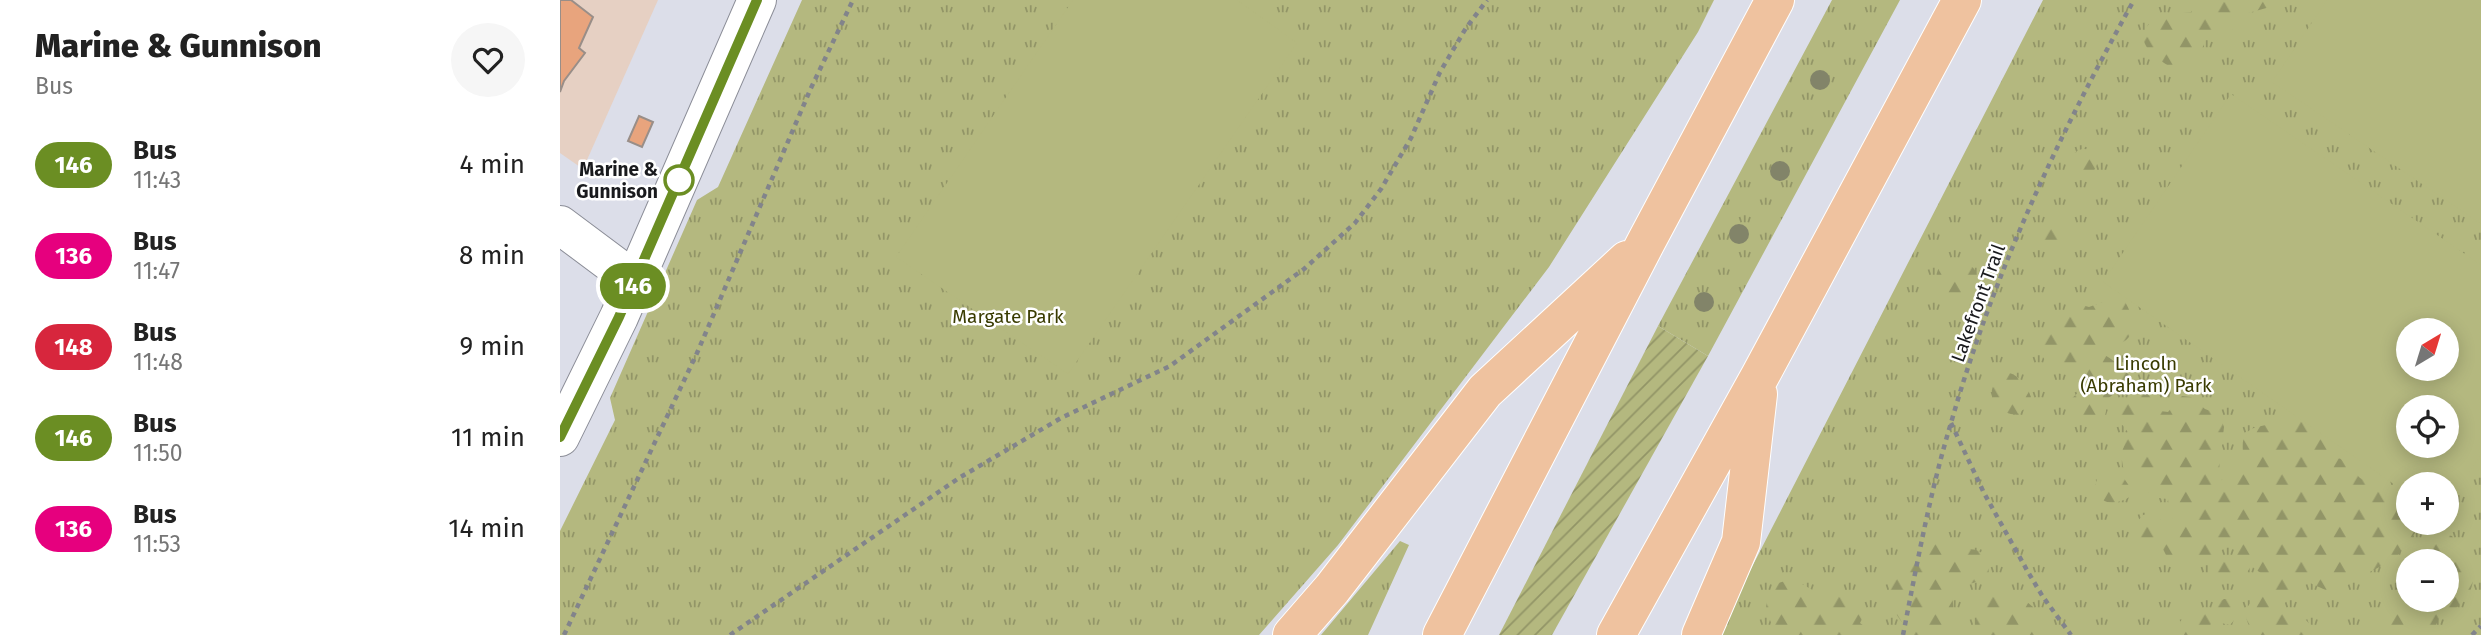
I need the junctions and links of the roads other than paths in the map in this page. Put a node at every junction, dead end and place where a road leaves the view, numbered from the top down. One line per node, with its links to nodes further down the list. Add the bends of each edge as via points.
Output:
1 (757, 0): 6 (street)
2 (1775, 0): 5 (highway)
3 (1962, 0): 7 (highway)
4 (560, 225): 6 (street)
5 (1646, 242): 9 (highway, via 1485,391); 10 (highway)
6 (635, 281): 8 (street)
7 (1760, 376): 11 (highway); 12 (highway, via 1741,542)
8 (560, 437)
9 (1292, 635)
10 (1442, 635)
11 (1616, 635)
12 (1701, 635)

